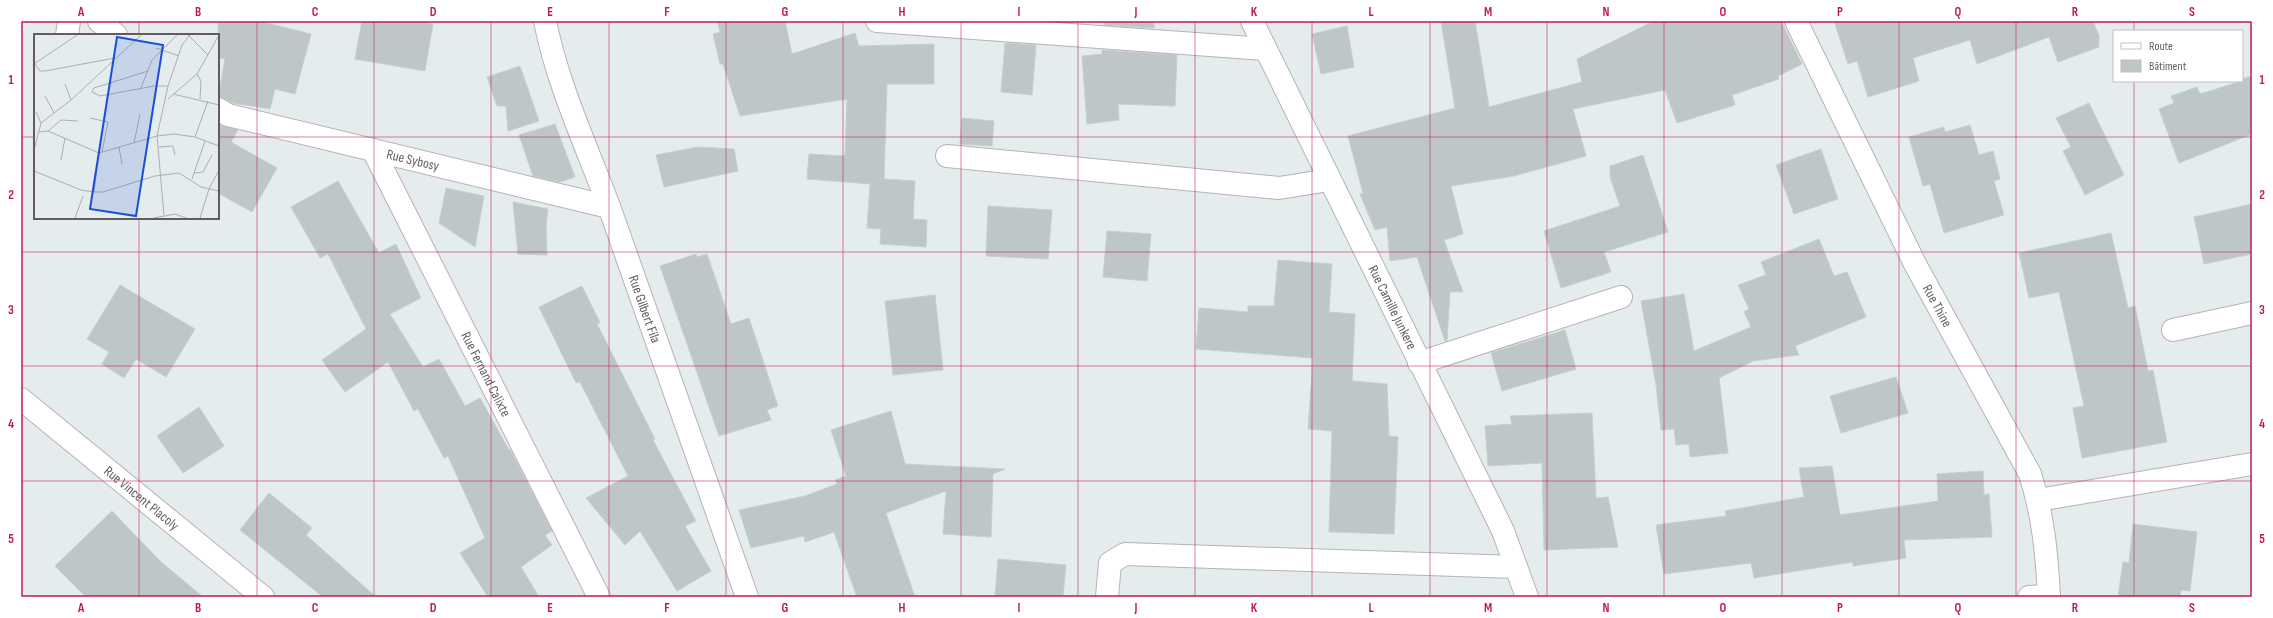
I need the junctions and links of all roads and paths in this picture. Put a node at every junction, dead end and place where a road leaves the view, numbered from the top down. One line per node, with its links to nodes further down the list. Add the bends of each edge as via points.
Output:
1 (69, 21): 7 (street)
2 (99, 21): 8 (street)
3 (545, 21): 14 (street, Rue Gilbert Fila, via 549,42 566,92)
4 (877, 21): 9 (street)
5 (1252, 21): 9 (street, Rue Camille Junkere)
6 (1796, 21): 21 (street, Rue Thine, via 1919,270 2030,474)
7 (67, 34)
8 (115, 34)
9 (1265, 49): 13 (street, Rue Camille Junkere)
10 (219, 110): 11 (street, Rue Sybosy, via 228,116)
11 (374, 150): 14 (street, Rue Sybosy); 24 (street, Rue Fernand Calixte)
12 (947, 156): 13 (street, via 1279,188)
13 (1329, 180): 18 (street, Rue Camille Junkere)
14 (609, 207): 25 (street, Rue Gilbert Fila)
15 (1621, 297): 18 (street)
16 (2252, 313): 17 (street)
17 (2173, 330)
18 (1419, 363): 22 (street, Rue Camille Junkere, via 1503,531)
19 (21, 399): 23 (street, Rue Vincent Placoly)
20 (2252, 464): 21 (street)
21 (2038, 500): 28 (street, Rue Thine, via 2044,535)
22 (1516, 567): 26 (street, via 1125,554 1110,564); 27 (street, Rue Camille Junkere)
23 (263, 597)
24 (599, 597)
25 (747, 597)
26 (1107, 597)
27 (1527, 597)
28 (2043, 597)

